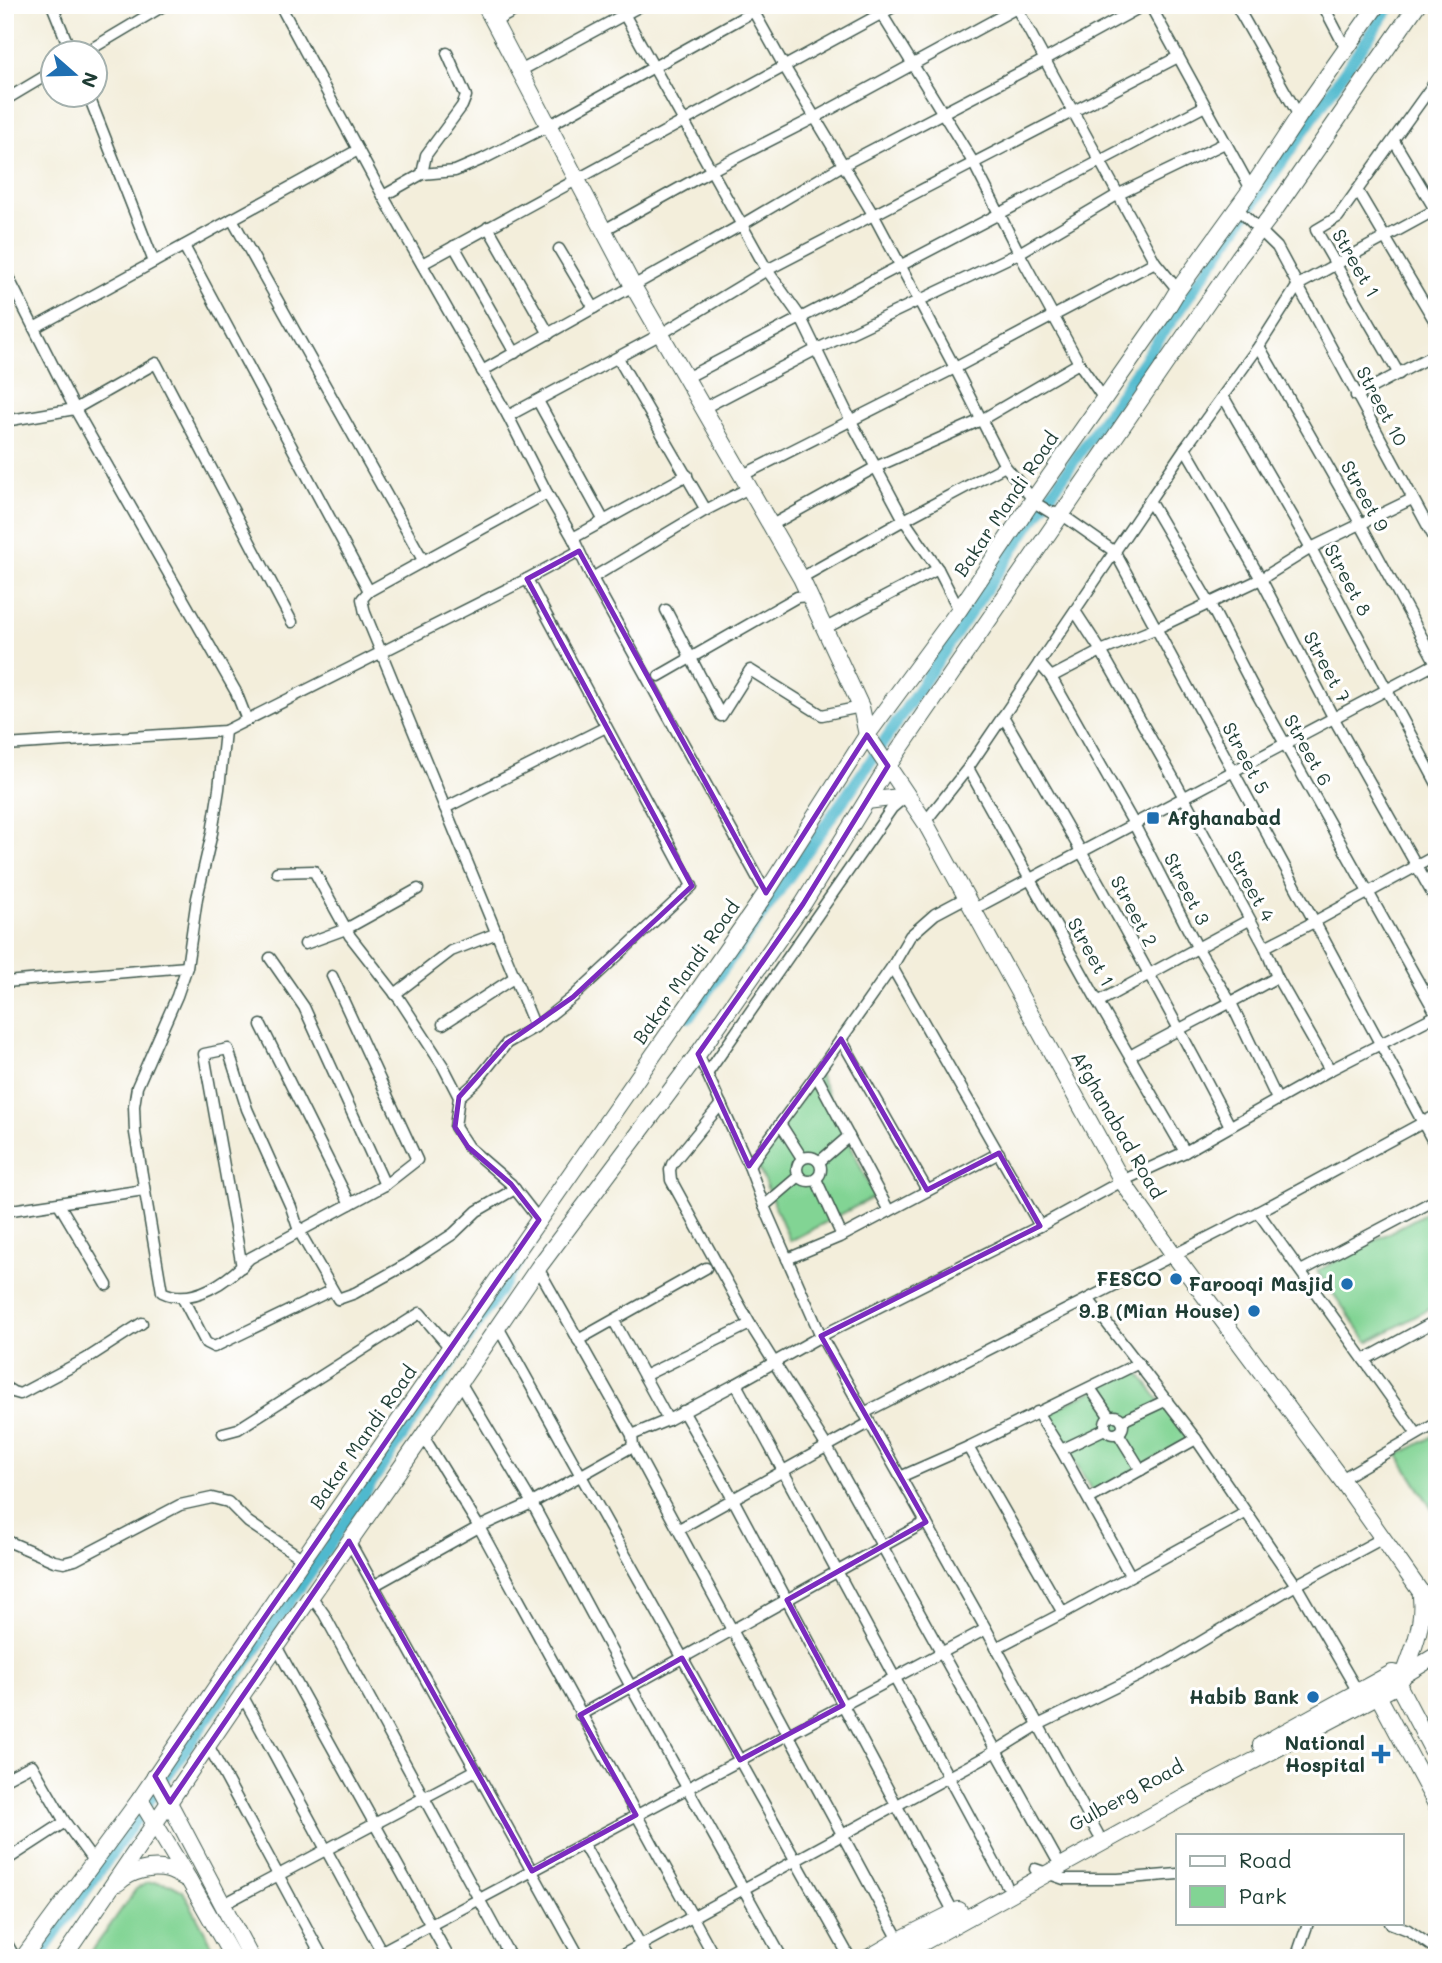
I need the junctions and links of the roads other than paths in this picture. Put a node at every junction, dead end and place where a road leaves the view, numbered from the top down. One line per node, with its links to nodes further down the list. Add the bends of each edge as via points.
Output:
1 (52, 5): 20 (street)
2 (165, 5): 21 (street)
3 (280, 5): 45 (street)
4 (485, 5): 19 (main road)
5 (525, 5): 19 (street)
6 (642, 5): 17 (street)
7 (765, 5): 16 (street)
8 (897, 5): 18 (street)
9 (1144, 5): 25 (street)
10 (1150, 5): 24 (street)
11 (1236, 5): 39 (street)
12 (1323, 5): 22 (street)
13 (1377, 5): 22 (main road, Bakar Mandi Road)
14 (1417, 5): 63 (main road)
15 (1018, 6): 25 (street); 26 (street)
16 (752, 8): 27 (street, Street 5); 28 (street)
17 (622, 10): 28 (street); 29 (street)
18 (879, 10): 26 (street); 27 (street)
19 (494, 22): 29 (main road)
20 (65, 38)
21 (108, 39)
22 (1346, 49): 39 (main road, Bakar Mandi Road)
23 (447, 53): 50 (street, via 466,96 426,155)
24 (1178, 57): 35 (street); 37 (street)
25 (1044, 60): 37 (street); 38 (street)
26 (912, 65): 38 (street); 40 (street)
27 (784, 66): 40 (street, Street 5); 41 (street)
28 (653, 67): 41 (street); 42 (street)
29 (520, 71): 42 (main road)
30 (1437, 79): 32 (street, Street 1)
31 (38, 80): 33 (street)
32 (1430, 90): 34 (street); 43 (street, Street 1)
33 (5, 100)
34 (1437, 102)
35 (1205, 106): 44 (street); 47 (street)
36 (94, 108): 70 (street)
37 (1074, 110): 46 (street); 47 (street)
38 (942, 114): 46 (street); 48 (street)
39 (1299, 116): 52 (main road, Bakar Mandi Road)
40 (816, 117): 48 (street, Street 5); 49 (street)
41 (685, 121): 49 (street); 51 (street)
42 (548, 125): 50 (street, via 455,172); 51 (main road)
43 (1394, 141): 53 (street, Street 1); 57 (street)
44 (1225, 143): 52 (street); 54 (street)
45 (358, 150): 55 (street); 60 (street)
46 (973, 162): 58 (street); 59 (street)
47 (1100, 162): 54 (street); 58 (street)
48 (843, 165): 59 (street, Street 5); 61 (street)
49 (712, 170): 61 (street); 64 (street)
50 (422, 174): 55 (street)
51 (577, 180): 62 (street); 64 (main road)
52 (1251, 190): 56 (main road, Bakar Mandi Road)
53 (1357, 190): 65 (street); 73 (street, Street 1, via 1338,217 1316,230)
54 (1117, 195): 69 (street); 71 (street)
55 (383, 196): 72 (street)
56 (1237, 208): 63 (street, Street 10); 79 (main road, Bakar Mandi Road)
57 (1436, 210): 65 (street)
58 (999, 214): 69 (street); 74 (street)
59 (874, 216): 74 (street, Street 5); 75 (street)
60 (232, 219): 66 (street); 128 (street)
61 (743, 224): 75 (street); 78 (street)
62 (488, 227): 67 (street); 86 (street)
63 (1259, 229): 77 (street, Street 10, via 1277,247); 118 (main road)
64 (604, 230): 78 (main road)
65 (1383, 237): 73 (street); 84 (street)
66 (184, 246): 70 (street); 134 (street)
67 (454, 246): 72 (street); 90 (street)
68 (559, 249): 81 (street)
69 (1019, 253): 80 (street); 82 (street)
70 (154, 262): 85 (street)
71 (1154, 262): 79 (street); 82 (street)
72 (422, 264): 95 (street)
73 (1336, 264): 77 (street); 96 (street, Street 1)
74 (899, 267): 80 (street, Street 5); 83 (street)
75 (767, 270): 83 (street); 87 (street)
76 (5, 271): 85 (street)
77 (1297, 285): 88 (street); 99 (street, Street 10)
78 (633, 286): 81 (street); 87 (main road)
79 (1178, 290): 100 (main road, Bakar Mandi Road)
80 (919, 300): 89 (street); 94 (street, Street 5)
81 (594, 308): 86 (street)
82 (1053, 314): 93 (street); 94 (street)
83 (801, 318): 89 (street); 97 (street)
84 (1437, 325)
85 (34, 328): 102 (street)
86 (549, 334): 90 (street)
87 (661, 334): 92 (street); 97 (main road)
88 (1259, 346): 98 (street); 121 (street, Street 9)
89 (817, 349): 103 (street); 107 (street)
90 (515, 353): 95 (street)
91 (1437, 353): 96 (street)
92 (618, 358): 101 (street); 111 (street)
93 (1079, 363): 100 (street); 105 (street)
94 (955, 368): 105 (street, Street 5); 107 (street)
95 (482, 371): 104 (street)
96 (1399, 374): 99 (street)
97 (686, 378): 103 (main road)
98 (1223, 396): 108 (street); 125 (street, Street 8)
99 (1356, 396): 114 (street, Street 10)
100 (1104, 399): 115 (main road, Bakar Mandi Road)
101 (538, 401): 104 (street); 120 (street)
102 (75, 409): 106 (street); 140 (street, via 156,363); 154 (street, via 236,692)
103 (702, 409): 112 (main road)
104 (508, 416): 113 (street)
105 (981, 419): 109 (street); 110 (street, Street 5)
106 (5, 421)
107 (851, 421): 109 (street); 112 (street)
108 (1185, 448): 116 (street); 133 (street, Street 7)
109 (876, 467): 119 (street); 122 (street)
110 (1005, 467): 115 (street, Street 5); 119 (street)
111 (687, 475): 117 (street); 120 (street)
112 (746, 481): 117 (street); 122 (main road)
113 (547, 494): 123 (street); 128 (street)
114 (1412, 499): 121 (street); 124 (street, Street 10)
115 (1035, 502): 118 (street, Street 5); 138 (main road, Bakar Mandi Road)
116 (1150, 502): 127 (street); 136 (street, Street 6)
117 (706, 510): 130 (street)
118 (1056, 513): 127 (street, Street 5); 160 (main road)
119 (904, 520): 129 (street); 131 (street)
120 (604, 521): 123 (street)
121 (1360, 523): 125 (street); 147 (street, Street 9)
122 (770, 526): 131 (main road)
123 (573, 538): 126 (street)
124 (1437, 543)
125 (1311, 548): 133 (street); 150 (street, Street 8)
126 (579, 551): 130 (street); 132 (street)
127 (1115, 552): 139 (street); 141 (street, Street 5)
128 (423, 560): 134 (street)
129 (938, 569): 138 (street); 142 (street)
130 (592, 578): 176 (street)
131 (801, 578): 135 (main road)
132 (527, 579): 144 (street); 155 (street)
133 (1261, 579): 136 (street); 153 (street, Street 7)
134 (369, 591): 144 (street, via 362,599)
135 (809, 596): 142 (main road); 145 (street, via 796,597)
136 (1210, 604): 141 (street); 158 (street, Street 6)
137 (666, 610): 145 (street)
138 (959, 610): 157 (main road, Bakar Mandi Road)
139 (1075, 611): 143 (street, Street 4); 146 (street)
140 (292, 622)
141 (1157, 628): 143 (street); 162 (street, Street 5)
142 (824, 629): 151 (main road)
143 (1101, 651): 149 (street); 165 (street, Street 4)
144 (382, 653): 154 (street); 167 (street)
145 (691, 658): 148 (street); 151 (street, via 721,716 750,670 822,715)
146 (1039, 663): 149 (street, Street 3); 152 (street)
147 (1436, 664): 150 (street)
148 (659, 676)
149 (1051, 677): 169 (street, Street 3)
150 (1387, 689): 153 (street); 163 (street, Street 8)
151 (861, 707): 157 (main road)
152 (1003, 716): 161 (street); 170 (street, Street 2)
153 (1333, 717): 158 (street); 172 (street, Street 7)
154 (247, 720): 156 (street)
155 (606, 727): 167 (street); 201 (street, via 692,886)
156 (225, 731): 159 (street); 188 (street, via 214,822)
157 (869, 738): 160 (main road, Afghanabad Road); 176 (main road, Bakar Mandi Road)
158 (1286, 744): 162 (street); 177 (street, Street 6)
159 (5, 745)
160 (885, 760): 164 (main road, Afghanabad Road); 166 (main road)
161 (968, 768): 168 (street); 174 (street, Street 1)
162 (1234, 770): 165 (street); 181 (street, Street 5)
163 (1437, 784)
164 (907, 796): 166 (main road); 168 (main road, Afghanabad Road); 208 (street, via 892,808)
165 (1184, 798): 169 (street); 180 (street, Street 4)
166 (867, 801): 205 (main road, via 803,904)
167 (445, 808): 183 (street)
168 (925, 822): 179 (main road, Afghanabad Road)
169 (1134, 824): 170 (street); 185 (street, Street 3)
170 (1083, 852): 174 (street); 190 (street, Street 2)
171 (1437, 855): 172 (street)
172 (1417, 866): 177 (street); 178 (street, Street 7)
173 (278, 872): 182 (street, via 314,871)
174 (1031, 880): 179 (street); 196 (street, Street 1)
175 (418, 888): 182 (street)
176 (766, 893): 238 (main road, Bakar Mandi Road)
177 (1367, 893): 181 (street); 198 (street, Street 6)
178 (1437, 902)
179 (970, 903): 189 (street, via 935,914 921,925); 226 (main road, Afghanabad Road)
180 (1249, 920): 185 (street); 186 (street, Street 4)
181 (1314, 922): 186 (street); 204 (street, Street 5)
182 (346, 929): 184 (street); 195 (street)
183 (497, 933): 193 (street); 195 (street, via 451,951)
184 (305, 944)
185 (1198, 947): 190 (street); 197 (street, Street 3)
186 (1265, 947): 192 (street, Street 4)
187 (270, 958): 227 (street, via 304,1007)
188 (187, 967): 194 (street); 229 (street, via 137,1087 135,1133)
189 (892, 967): 203 (street); 220 (street)
190 (1149, 975): 196 (street); 202 (street, Street 2)
191 (332, 976): 227 (street, via 417,1160)
192 (1277, 977): 197 (street); 207 (street, Street 4)
193 (515, 978): 199 (street); 201 (street)
194 (5, 982)
195 (395, 994): 210 (street)
196 (1098, 1002): 206 (street, Street 1)
197 (1231, 1003): 202 (street); 211 (street, Street 3)
198 (1437, 1015): 204 (street)
199 (443, 1024)
200 (261, 1025): 233 (street)
201 (535, 1027): 210 (street, via 507,1043)
202 (1179, 1028): 206 (street); 216 (street, Street 2)
203 (841, 1039): 209 (street); 230 (street)
204 (1380, 1045): 207 (street); 214 (street, Street 5)
205 (698, 1054): 208 (street); 245 (main road)
206 (1130, 1056): 219 (street, Street 1)
207 (1330, 1070): 211 (street)
208 (707, 1074): 212 (street)
209 (816, 1075): 215 (street); 217 (street)
210 (458, 1097): 228 (street, via 455,1127 468,1147)
211 (1277, 1099): 216 (street)
212 (720, 1104): 223 (street); 255 (street, via 673,1164 671,1181)
213 (1437, 1115): 214 (street)
214 (1423, 1122): 218 (street, Street 5); 237 (street)
215 (781, 1125): 221 (street); 223 (street)
216 (1230, 1126): 219 (street)
217 (849, 1136): 222 (street); 236 (street)
218 (1437, 1149)
219 (1185, 1152): 226 (street)
220 (999, 1153): 230 (street); 239 (street)
221 (802, 1158): 222 (street); 224 (street)
222 (819, 1162): 225 (street, via 821,1171)
223 (749, 1166): 234 (street)
224 (799, 1176): 225 (street, via 807,1181); 234 (street)
225 (816, 1179): 241 (street)
226 (1122, 1181): 239 (street); 242 (main road, Afghanabad Road)
227 (385, 1185): 233 (street)
228 (514, 1189): 238 (street); 249 (street, via 407,1264 342,1298)
229 (144, 1190): 232 (street); 250 (street, via 162,1292)
230 (927, 1190): 236 (street)
231 (1437, 1199): 247 (street)
232 (59, 1204): 235 (street); 248 (street)
233 (350, 1204): 240 (street)
234 (764, 1206): 243 (street)
235 (5, 1211)
236 (889, 1211): 241 (street)
237 (1258, 1212): 242 (street); 247 (street)
238 (539, 1220): 259 (main road, Bakar Mandi Road)
239 (1040, 1226): 257 (street)
240 (299, 1231): 244 (street); 244 (street, via 247,1109 228,1049 204,1054); 249 (street)
241 (842, 1236): 243 (street)
242 (1174, 1255): 251 (street); 292 (main road, Afghanabad Road)
243 (787, 1259): 257 (street)
244 (242, 1267): 250 (street, via 233,1276)
245 (538, 1268): 256 (main road); 258 (street)
246 (706, 1268): 253 (street)
247 (1301, 1271): 260 (street)
248 (107, 1286)
249 (332, 1290): 250 (street, via 214,1347 206,1343)
250 (182, 1297)
251 (1089, 1300): 262 (street); 274 (street)
252 (1437, 1320): 260 (street)
253 (614, 1321): 258 (street); 263 (street)
254 (142, 1323): 266 (street, via 20,1394)
255 (750, 1324): 261 (street); 263 (street)
256 (498, 1327): 264 (main road); 290 (street)
257 (821, 1336): 261 (street); 274 (street)
258 (578, 1340): 284 (street)
259 (451, 1349): 269 (main road, Bakar Mandi Road); 279 (street, via 420,1313 238,1429)
260 (1364, 1360): 281 (street)
261 (773, 1363): 265 (street); 285 (street)
262 (1139, 1363): 267 (street); 268 (street)
263 (644, 1376): 275 (street)
264 (460, 1382): 272 (main road); 295 (street)
265 (736, 1384): 270 (street); 289 (street)
266 (5, 1387)
267 (1090, 1388): 271 (street); 273 (street)
268 (1167, 1400): 276 (street); 283 (street)
269 (414, 1401): 272 (main road); 304 (main road, Bakar Mandi Road)
270 (683, 1411): 275 (street); 293 (street)
271 (1037, 1412): 286 (street); 287 (street)
272 (436, 1416): 282 (main road)
273 (1110, 1416): 276 (street); 278 (street)
274 (867, 1418): 285 (street); 291 (street)
275 (668, 1420): 284 (street)
276 (1122, 1421): 280 (street)
277 (1437, 1423): 281 (street)
278 (1105, 1429): 280 (street); 287 (street)
279 (223, 1433)
280 (1118, 1433): 288 (street)
281 (1417, 1434): 292 (street)
282 (423, 1436): 298 (street); 302 (main road)
283 (1196, 1439): 288 (street); 296 (street)
284 (632, 1441): 290 (street); 299 (street)
285 (827, 1447): 289 (street); 303 (street)
286 (968, 1447): 291 (street); 313 (street)
287 (1061, 1450): 294 (street)
288 (1141, 1470): 294 (street)
289 (784, 1471): 293 (street); 305 (street)
290 (580, 1475): 295 (street); 321 (street)
291 (900, 1477): 297 (street)
292 (1341, 1479): 300 (main road, Afghanabad Road)
293 (733, 1499): 299 (street); 311 (street)
294 (1088, 1499): 306 (street)
295 (532, 1503): 298 (street); 324 (street)
296 (1245, 1513): 306 (street); 308 (street)
297 (926, 1522): 303 (street); 315 (street)
298 (479, 1527): 307 (street); 328 (street)
299 (679, 1529): 316 (street)
300 (1382, 1538): 308 (street); 309 (main road, Afghanabad Road)
301 (5, 1540): 304 (street, via 64,1563 180,1505 212,1498 228,1502 248,1522)
302 (349, 1541): 307 (street); 310 (main road)
303 (882, 1546): 305 (street); 319 (street)
304 (303, 1559): 336 (main road, Bakar Mandi Road)
305 (838, 1571): 311 (street); 322 (street)
306 (1130, 1575): 313 (street)
307 (375, 1585): 335 (street)
308 (1296, 1585): 325 (street); 329 (street, via 1167,1662)
309 (1420, 1591): 312 (main road); 314 (main road, Afghanabad Road); 323 (main road, via 1420,1627)
310 (311, 1596): 317 (main road); 341 (street)
311 (787, 1600): 316 (street); 327 (street)
312 (1437, 1609)
313 (1063, 1613): 318 (street)
314 (1437, 1619)
315 (986, 1629): 318 (street); 319 (street)
316 (733, 1630): 321 (street); 330 (street)
317 (276, 1646): 326 (main road); 348 (street)
318 (996, 1648): 329 (street)
319 (941, 1653): 322 (street); 332 (street)
320 (1437, 1655): 323 (main road, Gulberg Road)
321 (682, 1658): 324 (street); 334 (street)
322 (895, 1677): 327 (street); 337 (street)
323 (1398, 1678): 325 (main road, Gulberg Road); 333 (main road)
324 (631, 1686): 328 (street); 339 (street)
325 (1369, 1691): 344 (main road); 350 (main road, Gulberg Road); 356 (main road, Gulberg Road, via 1187,1796)
326 (242, 1695): 331 (main road); 352 (street)
327 (843, 1705): 330 (street); 343 (street)
328 (580, 1714): 345 (street)
329 (1038, 1725): 332 (street); 350 (street)
330 (789, 1734): 334 (street); 349 (street)
331 (208, 1745): 342 (main road); 359 (street)
332 (996, 1751): 337 (street); 356 (street)
333 (1437, 1759)
334 (740, 1760): 339 (street); 353 (street)
335 (477, 1770): 341 (street); 357 (street)
336 (155, 1776): 340 (main road, Bakar Mandi Road); 342 (main road)
337 (949, 1777): 343 (street); 361 (street)
338 (5, 1779): 346 (street, via 32,1765)
339 (687, 1788): 345 (street); 362 (street)
340 (140, 1799): 347 (main road); 355 (main road, Bakar Mandi Road)
341 (423, 1799): 348 (street); 364 (street)
342 (170, 1802): 347 (main road); 365 (main road)
343 (896, 1805): 349 (street); 366 (street)
344 (1437, 1806)
345 (636, 1815): 351 (street); 367 (street)
346 (65, 1822): 354 (street); 355 (street)
347 (155, 1824): 360 (main road); 363 (main road)
348 (375, 1824): 352 (street); 370 (street)
349 (843, 1834): 353 (street); 374 (street)
350 (1098, 1834): 356 (main road, Gulberg Road)
351 (583, 1844): 357 (street); 372 (street)
352 (326, 1850): 359 (street); 375 (street)
353 (796, 1860): 362 (street); 390 (street)
354 (5, 1861)
355 (94, 1863): 377 (main road, Bakar Mandi Road)
356 (1047, 1866): 358 (street, via 1064,1880); 361 (main road, Gulberg Road); 374 (main road, Gulberg Road)
357 (532, 1871): 364 (street); 385 (street)
358 (1176, 1874)
359 (278, 1875): 365 (street); 381 (street)
360 (190, 1880): 363 (main road, via 169,1870 145,1869 124,1877); 379 (main road)
361 (1006, 1884): 366 (main road, Gulberg Road)
362 (744, 1889): 367 (street); 389 (street)
363 (108, 1893): 378 (main road)
364 (478, 1899): 370 (street); 384 (street)
365 (222, 1905): 380 (main road)
366 (954, 1913): 374 (main road, Gulberg Road)
367 (692, 1916): 372 (street); 388 (street)
368 (1308, 1924): 392 (street)
369 (1393, 1924): 373 (street)
370 (431, 1925): 375 (street); 383 (street)
371 (5, 1940): 376 (street)
372 (641, 1945): 386 (street); 387 (street)
373 (1437, 1950)
374 (902, 1952): 391 (main road, Gulberg Road)
375 (383, 1954): 382 (street)
376 (15, 1958)
377 (23, 1958)
378 (63, 1958)
379 (233, 1958)
380 (251, 1958)
381 (323, 1958)
382 (369, 1958)
383 (449, 1958)
384 (511, 1958)
385 (580, 1958)
386 (617, 1958)
387 (648, 1958)
388 (715, 1958)
389 (782, 1958)
390 (850, 1958)
391 (868, 1958)
392 (1296, 1958)

